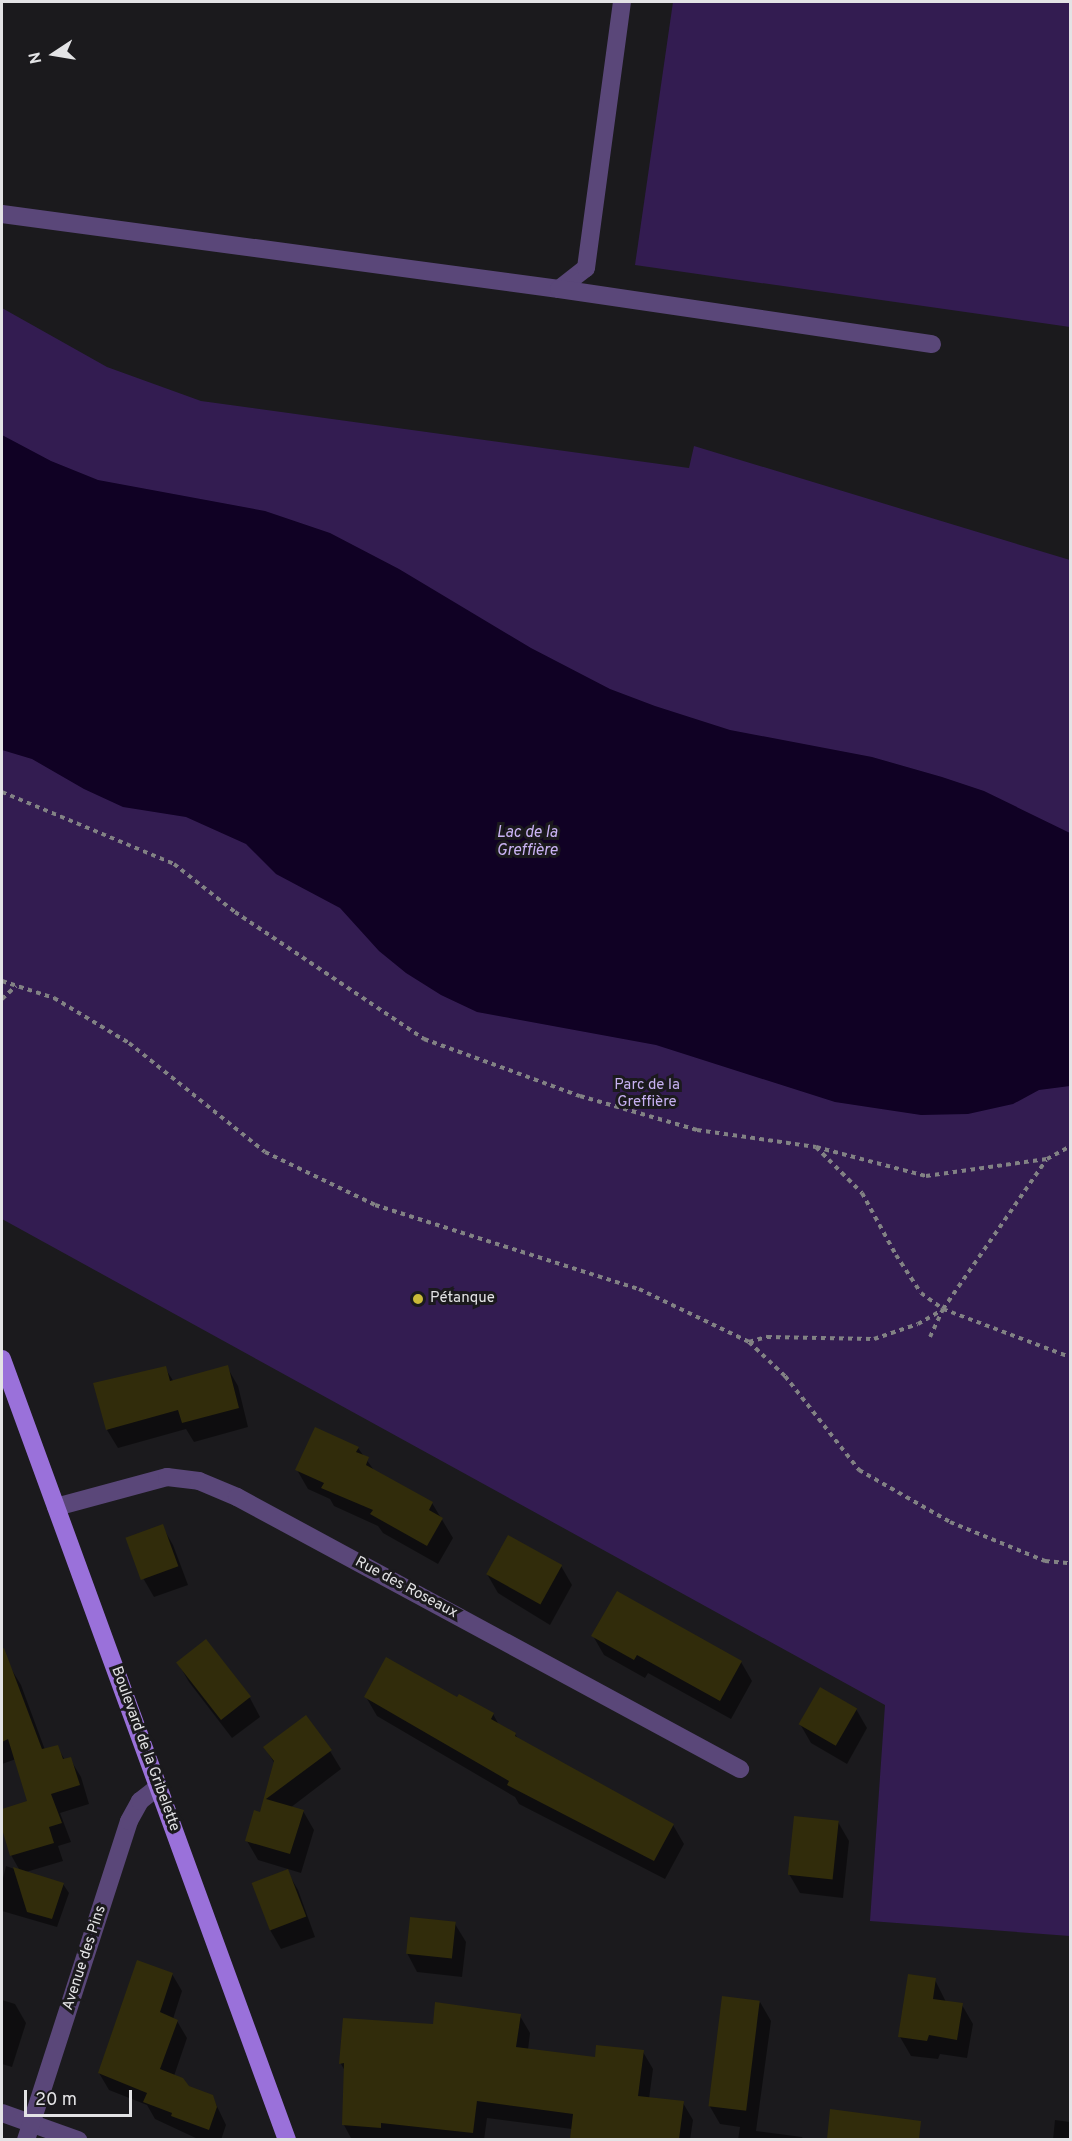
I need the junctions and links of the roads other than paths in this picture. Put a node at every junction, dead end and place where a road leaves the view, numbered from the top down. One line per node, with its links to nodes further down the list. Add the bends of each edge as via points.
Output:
1 (622, 2): 3 (street, via 586,268)
2 (2, 214): 3 (street)
3 (559, 289): 4 (street)
4 (932, 344)
5 (2, 1359): 6 (main road, Boulevard de la Gribelette)
6 (56, 1507): 7 (street, Rue des Roseaux, via 167,1477 199,1481 237,1497); 8 (main road, Boulevard de la Gribelette)
7 (740, 1769)
8 (159, 1786): 10 (street, Avenue des Pins, via 141,1801 129,1821); 12 (main road, Boulevard de la Gribelette)
9 (2, 2113): 10 (street)
10 (28, 2132): 11 (street)
11 (78, 2139)
12 (287, 2139)

